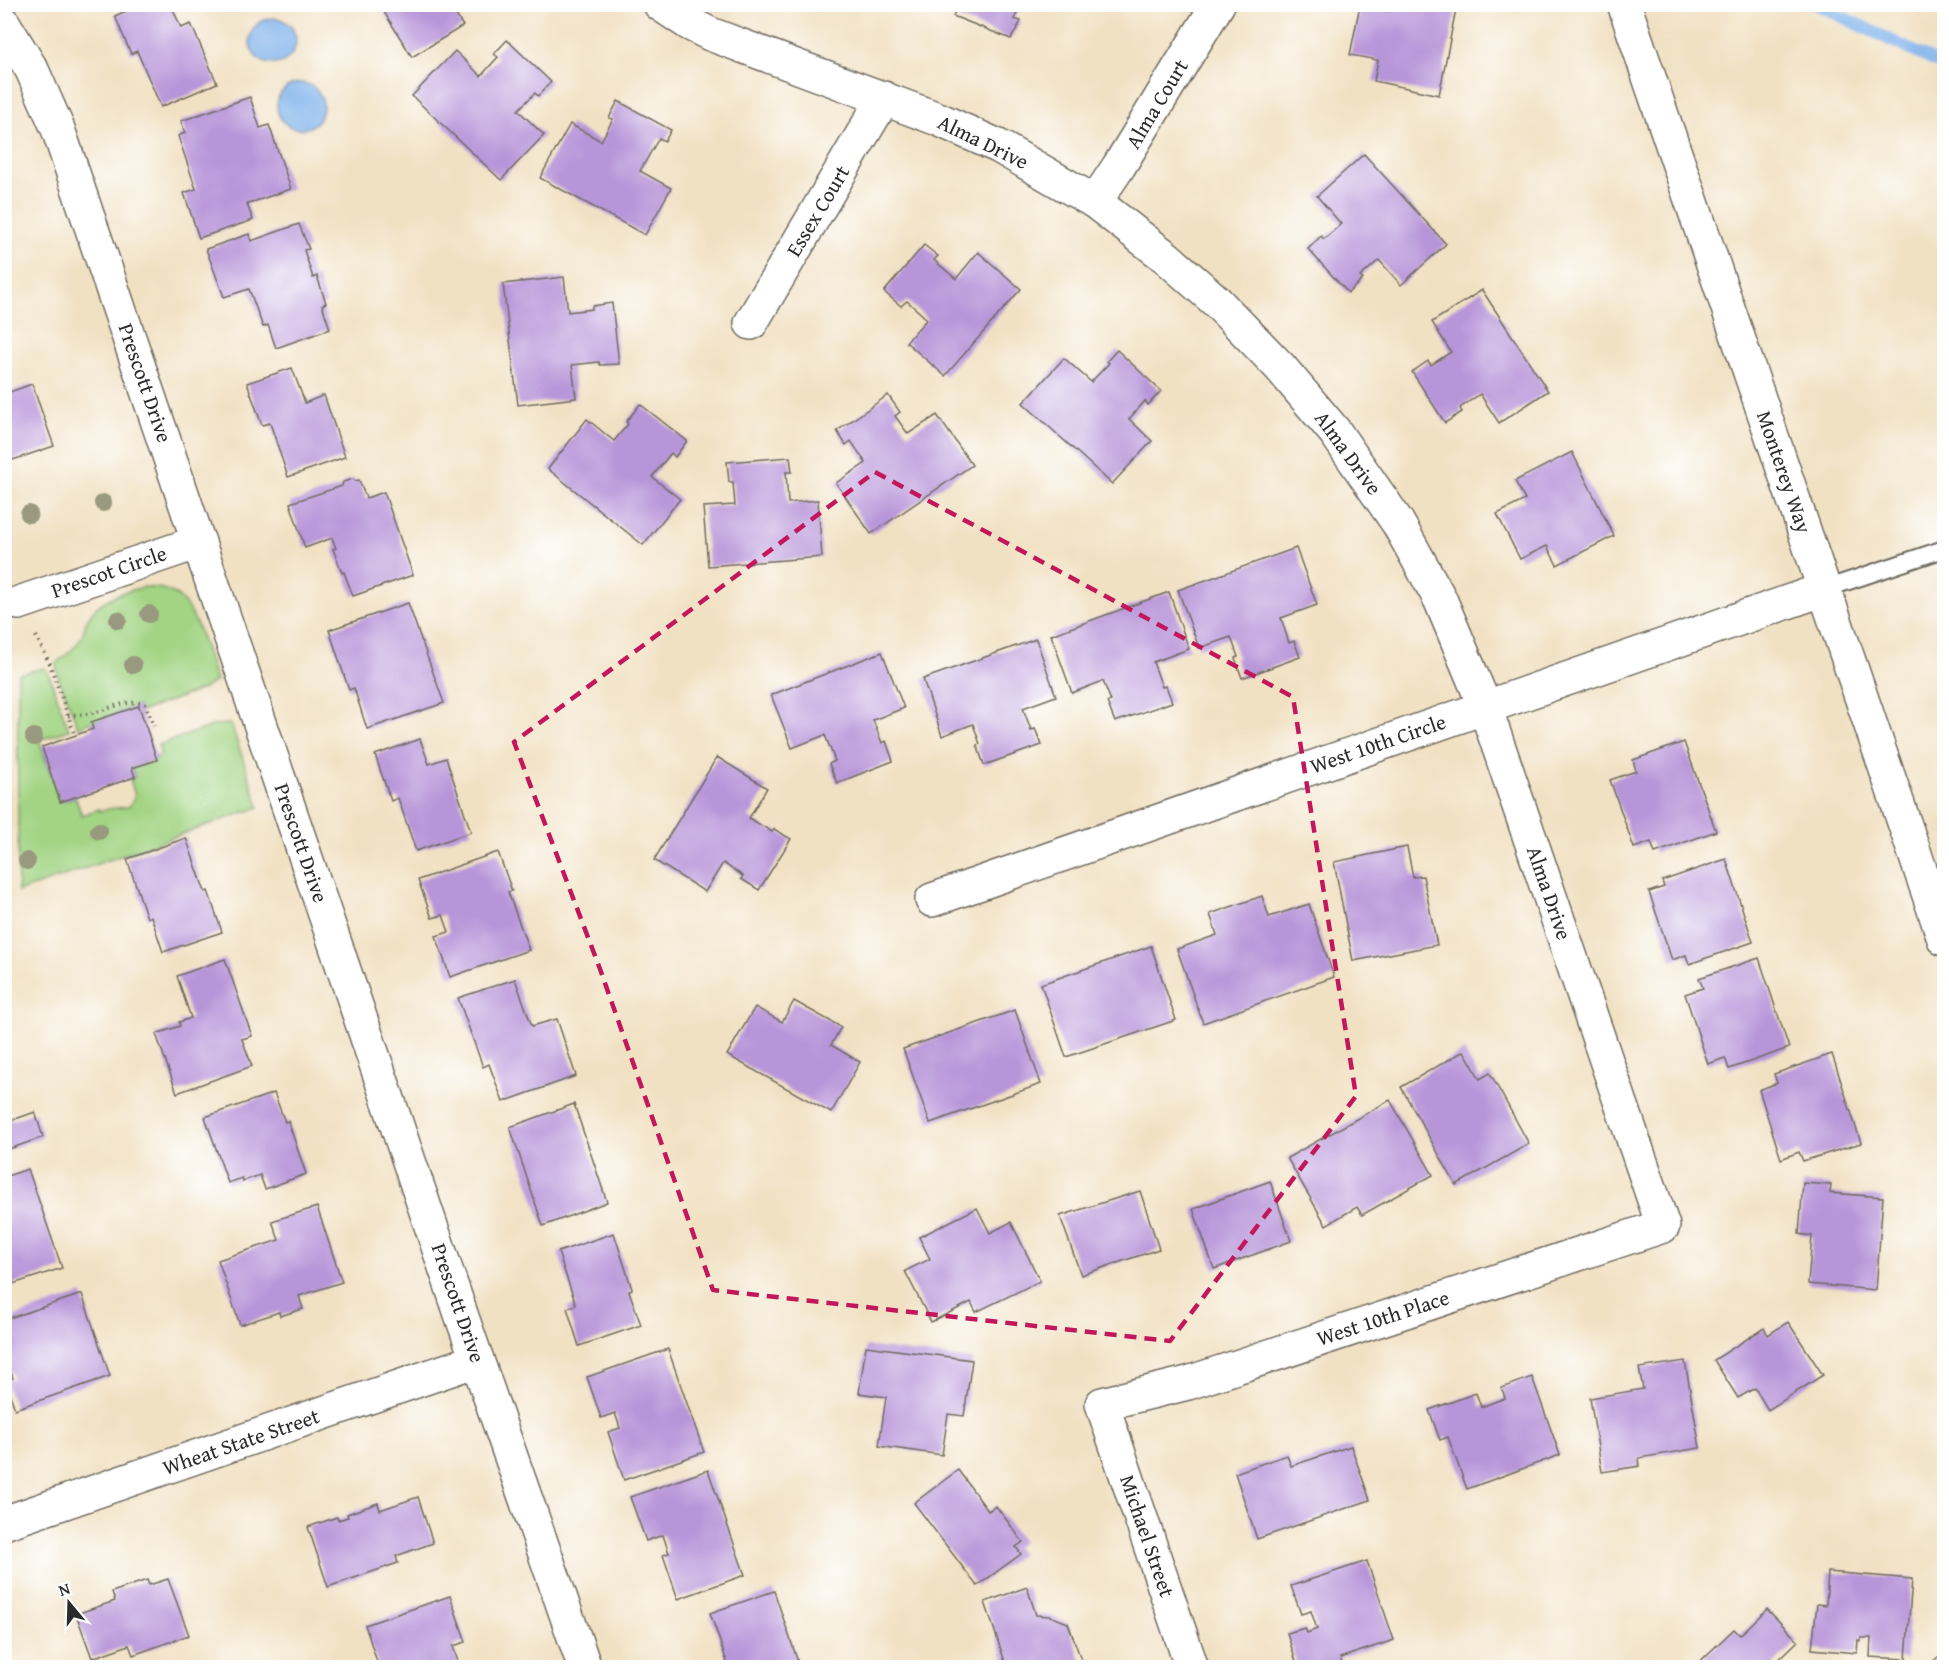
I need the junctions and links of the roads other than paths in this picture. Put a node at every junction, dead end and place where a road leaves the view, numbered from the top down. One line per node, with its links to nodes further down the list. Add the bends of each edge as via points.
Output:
1 (660, 4): 5 (street, Alma Drive, via 710,34)
2 (1218, 4): 6 (street, Alma Court)
3 (1624, 4): 10 (street, Monterey Way)
4 (4, 24): 8 (street, Prescott Drive, via 32,70 58,129)
5 (884, 98): 6 (street, Alma Drive, via 998,146); 7 (street, Essex Court)
6 (1095, 202): 12 (street, Alma Drive, via 1166,256 1216,301 1281,367 1335,432 1398,523 1424,569)
7 (751, 323)
8 (199, 542): 11 (street, Prescot Circle); 16 (street, Prescott Drive)
9 (1944, 549): 10 (lane)
10 (1825, 589): 12 (street, West 10th Circle); 14 (street, Monterey Way)
11 (19, 603)
12 (1485, 707): 13 (street, West 10th Circle); 15 (street, Alma Drive)
13 (932, 900)
14 (1944, 939)
15 (1663, 1226): 17 (street, West 10th Place, via 1197,1380)
16 (477, 1360): 18 (street, Wheat State Street); 19 (street, Prescott Drive)
17 (1102, 1404): 20 (street, Michael Street)
18 (4, 1523)
19 (585, 1668)
20 (1192, 1668)

